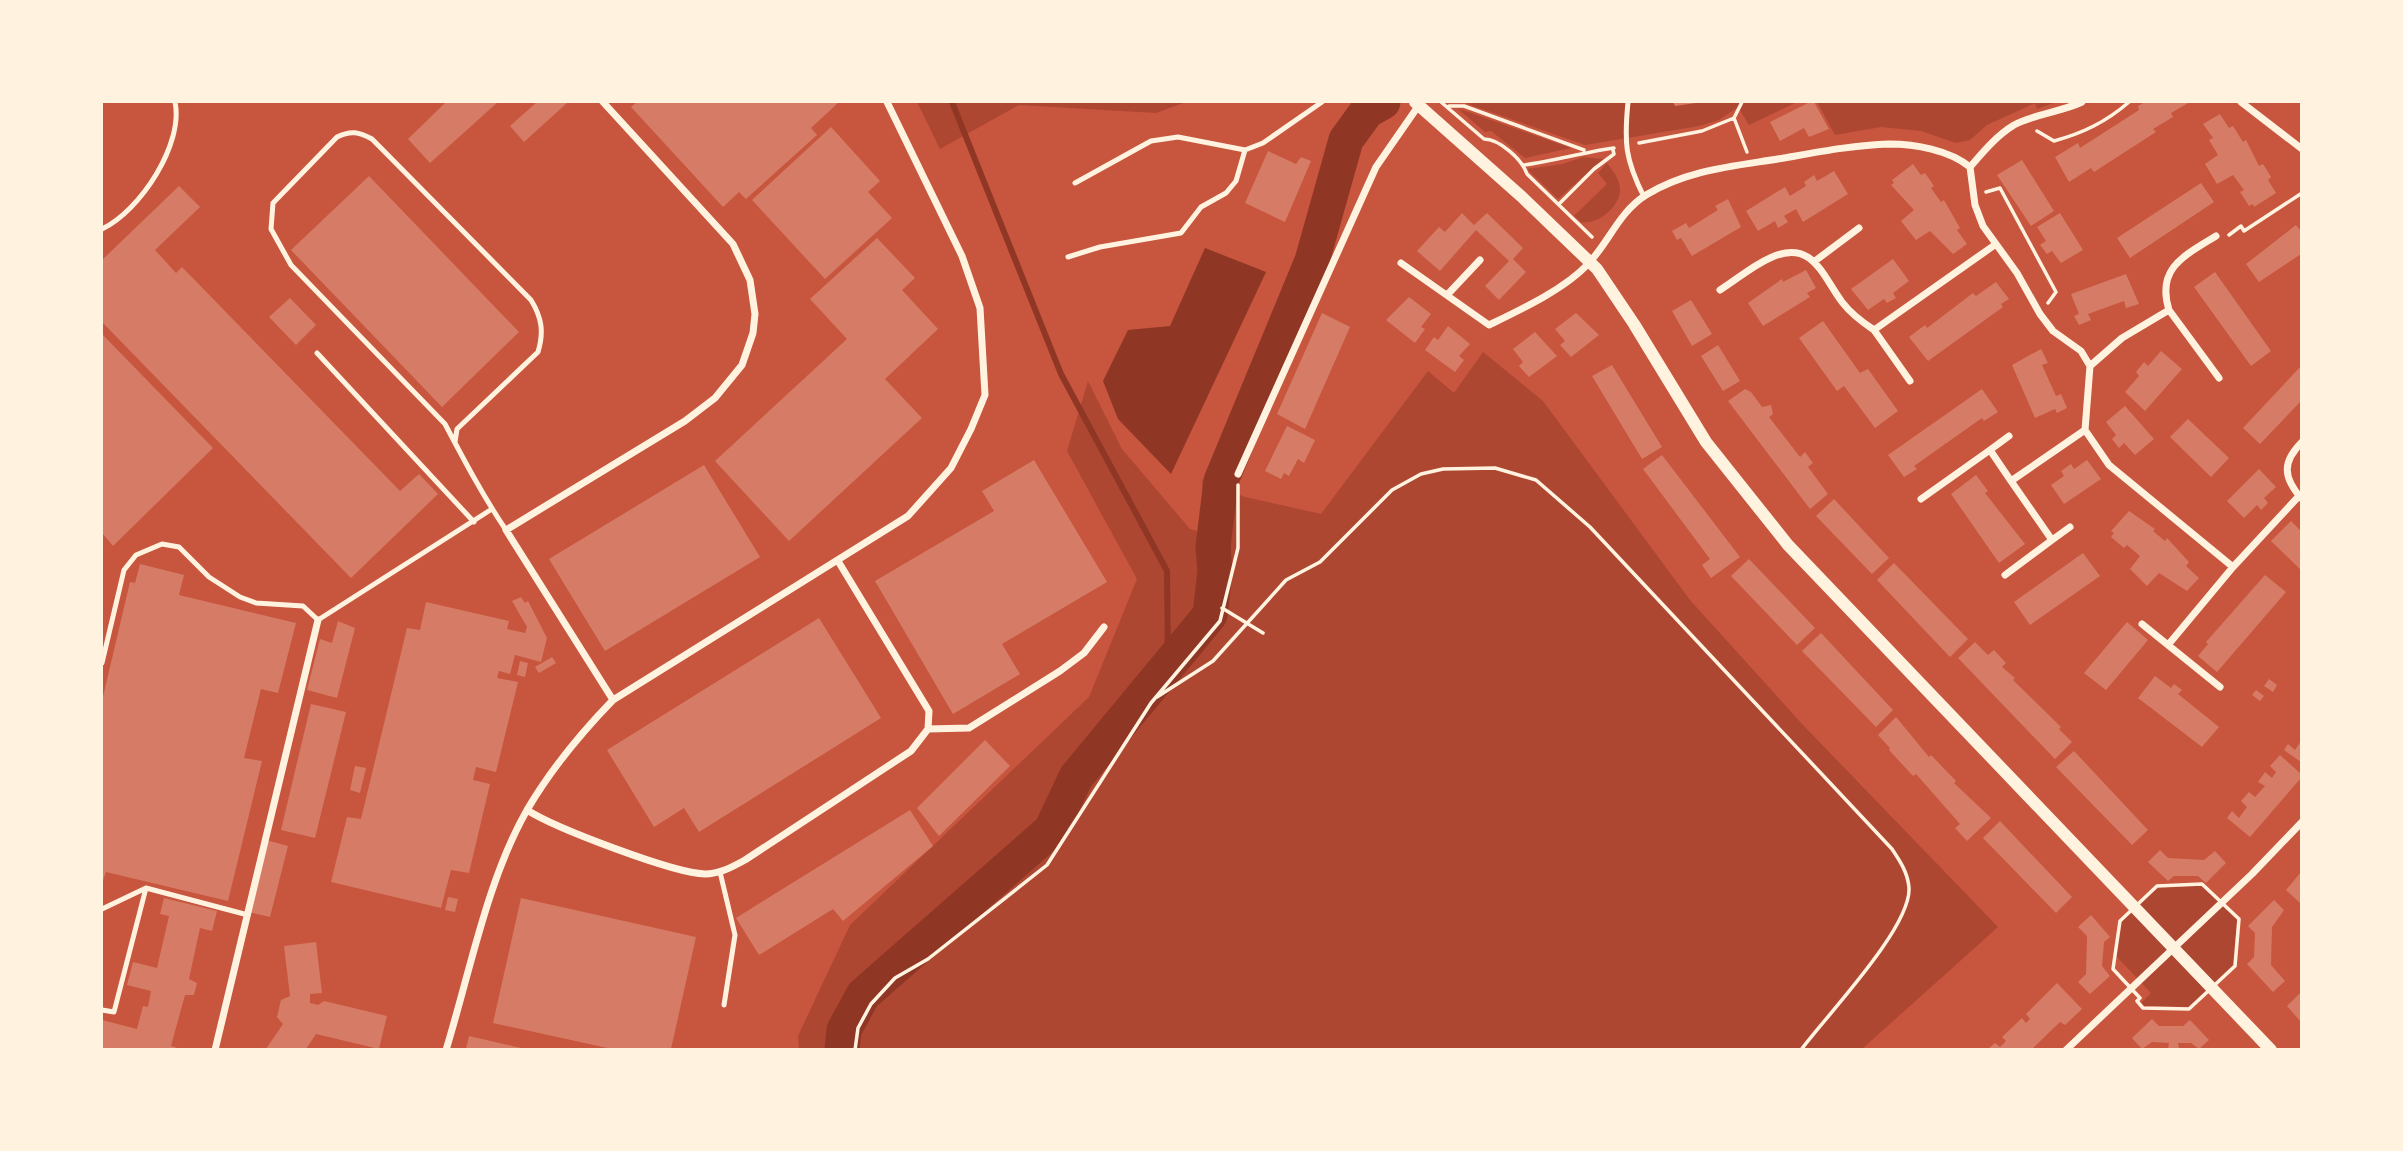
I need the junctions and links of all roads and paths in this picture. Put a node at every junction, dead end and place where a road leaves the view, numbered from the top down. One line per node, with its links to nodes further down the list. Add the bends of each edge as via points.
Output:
1 (176, 102): 29 (lane, via 177,128 153,179)
2 (603, 102): 59 (street, via 733,244 750,280 753,333 742,366 715,398)
3 (887, 102): 61 (street, via 962,256 980,308 985,395 951,468 920,505)
4 (1322, 102): 18 (lane, via 1263,143)
5 (1441, 102): 12 (path)
6 (1628, 102): 15 (lane)
7 (1742, 102): 13 (path)
8 (2082, 102): 14 (street)
9 (2129, 102): 14 (path, via 2108,119 2054,141 2036,130)
10 (2241, 102): 17 (street)
11 (1417, 103): 37 (street); 52 (street, via 1376,167)
12 (1447, 106): 19 (path, via 1464,106); 21 (path, via 1483,139 1492,139)
13 (1734, 118): 15 (path, via 1702,131); 20 (path)
14 (2030, 120): 22 (street, via 1999,135)
15 (1624, 145): 16 (path); 26 (lane)
16 (1612, 148): 19 (path); 27 (path, via 1614,154)
17 (2301, 149)
18 (1245, 150): 23 (lane, via 1178,137 1151,142); 33 (lane, via 1236,181 1226,193 1201,207 1181,233)
19 (1584, 150): 21 (path)
20 (1751, 163): 22 (street, via 1890,144 1924,148); 26 (street, via 1693,173)
21 (1524, 165): 27 (path, via 1527,174)
22 (1970, 167): 25 (street)
23 (1075, 183)
24 (2301, 193): 30 (path, via 2244,231 2242,226 2219,242)
25 (1974, 194): 31 (street, via 1983,226); 41 (path, via 2000,188 2056,292)
26 (1644, 197): 32 (street)
27 (1559, 204): 32 (path)
28 (1859, 228): 35 (street)
29 (102, 229)
30 (2216, 236): 40 (street, via 2169,271 2163,292)
31 (1996, 244): 41 (street); 42 (street)
32 (1601, 246): 37 (street)
33 (1068, 257)
34 (1480, 260): 39 (street)
35 (1815, 261): 38 (street, via 1803,254 1786,253); 42 (street, via 1841,301)
36 (1401, 262): 39 (street)
37 (1590, 262): 39 (street, via 1524,308 1489,325); 82 (street, via 1618,298 1706,442 1779,535)
38 (1720, 290)
39 (1448, 294)
40 (2169, 310): 44 (street, via 2122,338); 45 (street)
41 (2039, 314): 44 (street, via 2053,331 2081,351)
42 (1874, 330): 46 (street)
43 (317, 353): 57 (lane)
44 (2091, 366): 47 (street)
45 (2219, 378)
46 (1910, 380)
47 (2085, 430): 53 (street); 62 (street, via 2109,465)
48 (2009, 436): 51 (street)
49 (455, 442): 49 (lane, via 445,424 291,265 271,229 273,203 337,137 348,132 372,139 539,313 542,339 538,352 457,429); 56 (lane)
50 (2301, 442): 54 (street, via 2289,456 2287,468)
51 (1990, 450): 53 (street); 55 (street)
52 (1238, 474): 64 (path, via 1238,548)
53 (2011, 481): 60 (street)
54 (2300, 497): 62 (street)
55 (1922, 499)
56 (492, 509): 57 (lane); 59 (lane)
57 (474, 522): 65 (lane)
58 (2070, 527): 60 (street)
59 (506, 530): 74 (street)
60 (2052, 540): 63 (street)
61 (838, 561): 74 (street); 75 (street, via 924,698)
62 (2233, 567): 70 (street)
63 (2005, 575)
64 (1222, 608): 66 (path); 73 (path, via 1220,621)
65 (318, 620): 71 (lane, via 303,606 256,603 240,597 209,577 179,547 162,544 136,555 124,570); 81 (street)
66 (1249, 624): 69 (path); 73 (path, via 1213,661); 88 (path, via 1286,580 1320,562 1392,490 1421,474 1495,468 1536,480 1590,527 1903,866 1909,888 1906,908 1883,947)
67 (2142, 624): 70 (street)
68 (1104, 627): 75 (street, via 1084,653 1060,671 969,728)
69 (1263, 633)
70 (2168, 645): 72 (street)
71 (102, 663)
72 (2220, 687)
73 (1157, 697): 87 (path, via 1046,865 928,959 895,978 871,1004 858,1028)
74 (613, 700): 76 (street, via 578,736)
75 (928, 729): 78 (street, via 911,751)
76 (527, 810): 78 (street, via 568,830 678,869); 86 (street, via 503,865)
77 (2301, 821): 82 (street)
78 (720, 872): 83 (lane, via 734,935)
79 (146, 888): 80 (lane); 81 (lane); 84 (lane, via 114,1012)
80 (102, 909)
81 (248, 915): 85 (street)
82 (2174, 948): 89 (street); 90 (street)
83 (724, 1005)
84 (102, 1010)
85 (215, 1049)
86 (446, 1049)
87 (855, 1049)
88 (1801, 1049)
89 (2066, 1049)
90 (2272, 1049)

